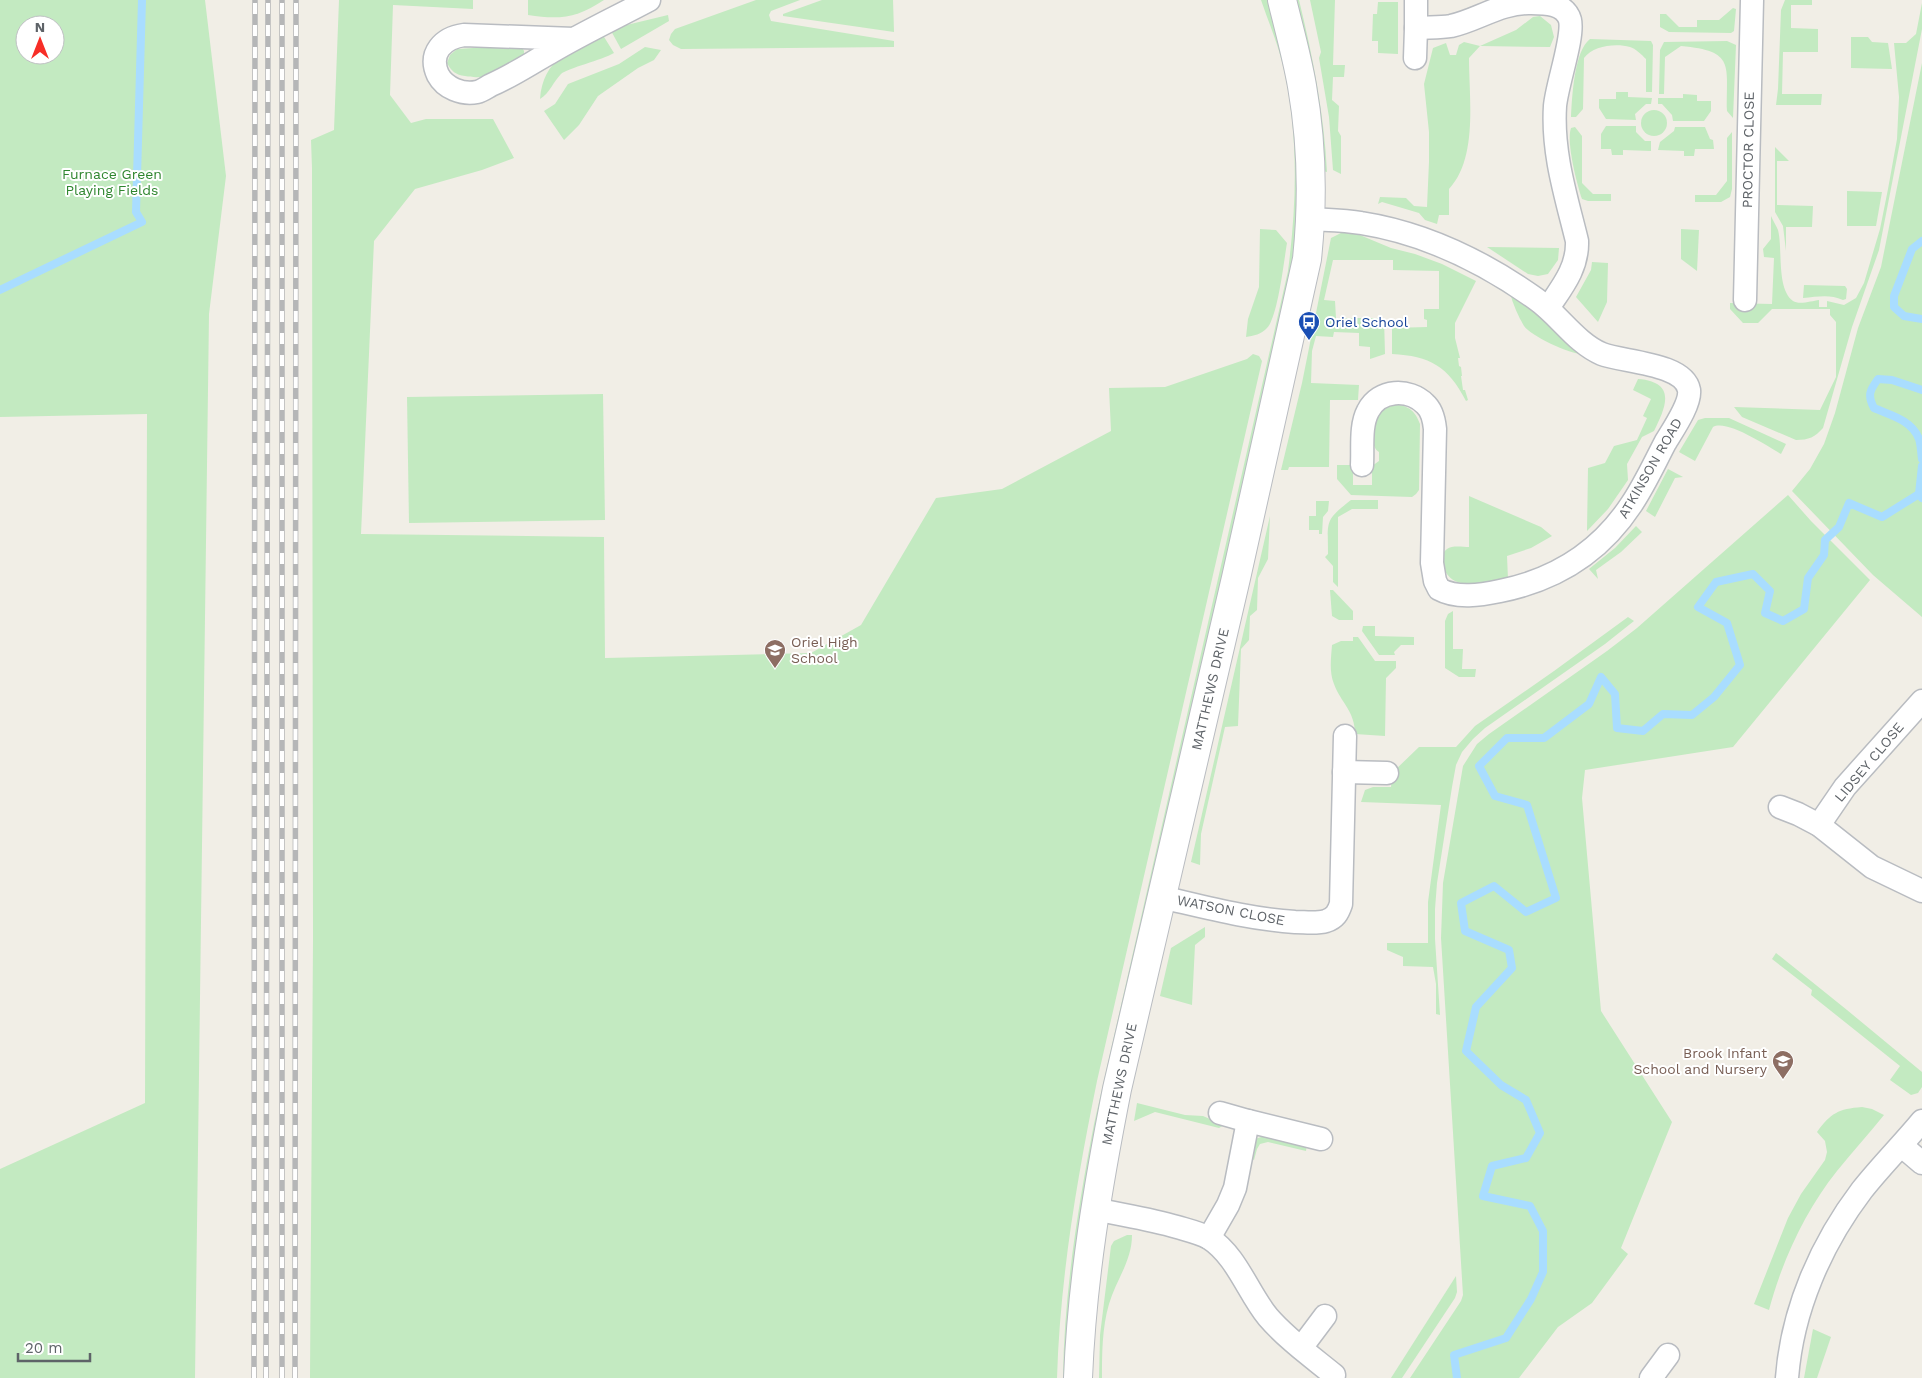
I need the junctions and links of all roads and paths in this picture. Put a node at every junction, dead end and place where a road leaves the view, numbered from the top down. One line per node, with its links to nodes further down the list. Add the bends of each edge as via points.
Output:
1 (649, 0): 6 (street)
2 (1282, 0): 8 (street, MATTHEWS DRIVE, via 1302,86 1308,130)
3 (1416, 0): 5 (street)
4 (1752, 0): 9 (street, PROCTOR CLOSE)
5 (1416, 28): 7 (street); 10 (street, via 1451,26 1514,4 1548,4 1561,8 1567,14 1569,36 1557,92 1555,138 1558,167 1577,248 1572,270)
6 (574, 39): 6 (street, via 512,76 477,92 454,90 444,83 435,64 440,45 455,36)
7 (1416, 58)
8 (1310, 218): 10 (street, ATKINSON ROAD, via 1361,222 1438,244 1480,263); 19 (street, MATTHEWS DRIVE, via 1307,259)
9 (1745, 300)
10 (1548, 308): 11 (street, ATKINSON ROAD, via 1591,348 1608,356 1642,362 1671,372 1681,378 1689,390 1684,410 1632,504 1602,541 1582,558 1553,575 1516,588 1470,595 1446,593 1439,589 1433,573 1435,428 1431,411 1425,404 1398,392 1376,400 1364,422)
11 (1362, 464)
12 (1922, 701): 17 (street, LIDSEY CLOSE, via 1851,780)
13 (1345, 736): 14 (street, WATSON CLOSE)
14 (1344, 772): 15 (street); 19 (street, WATSON CLOSE, via 1341,904 1333,917 1320,922 1275,921)
15 (1387, 773)
16 (1780, 807): 17 (street)
17 (1820, 826): 18 (street, via 1872,867)
18 (1922, 891)
19 (1161, 897): 26 (street, MATTHEWS DRIVE, via 1117,1089)
20 (1220, 1113): 21 (street)
21 (1248, 1121): 23 (street); 27 (street, via 1235,1188)
22 (1922, 1121): 24 (street)
23 (1321, 1139)
24 (1902, 1146): 25 (street); 34 (street, via 1863,1189 1816,1266 1798,1318)
25 (1922, 1163)
26 (1095, 1209): 27 (street, via 1139,1217); 32 (street, MATTHEWS DRIVE)
27 (1209, 1238): 29 (street, via 1230,1259 1269,1319)
28 (1325, 1316): 29 (street)
29 (1301, 1348): 31 (street)
30 (1668, 1355): 33 (street)
31 (1334, 1375)
32 (1078, 1378)
33 (1651, 1378)
34 (1787, 1378)

